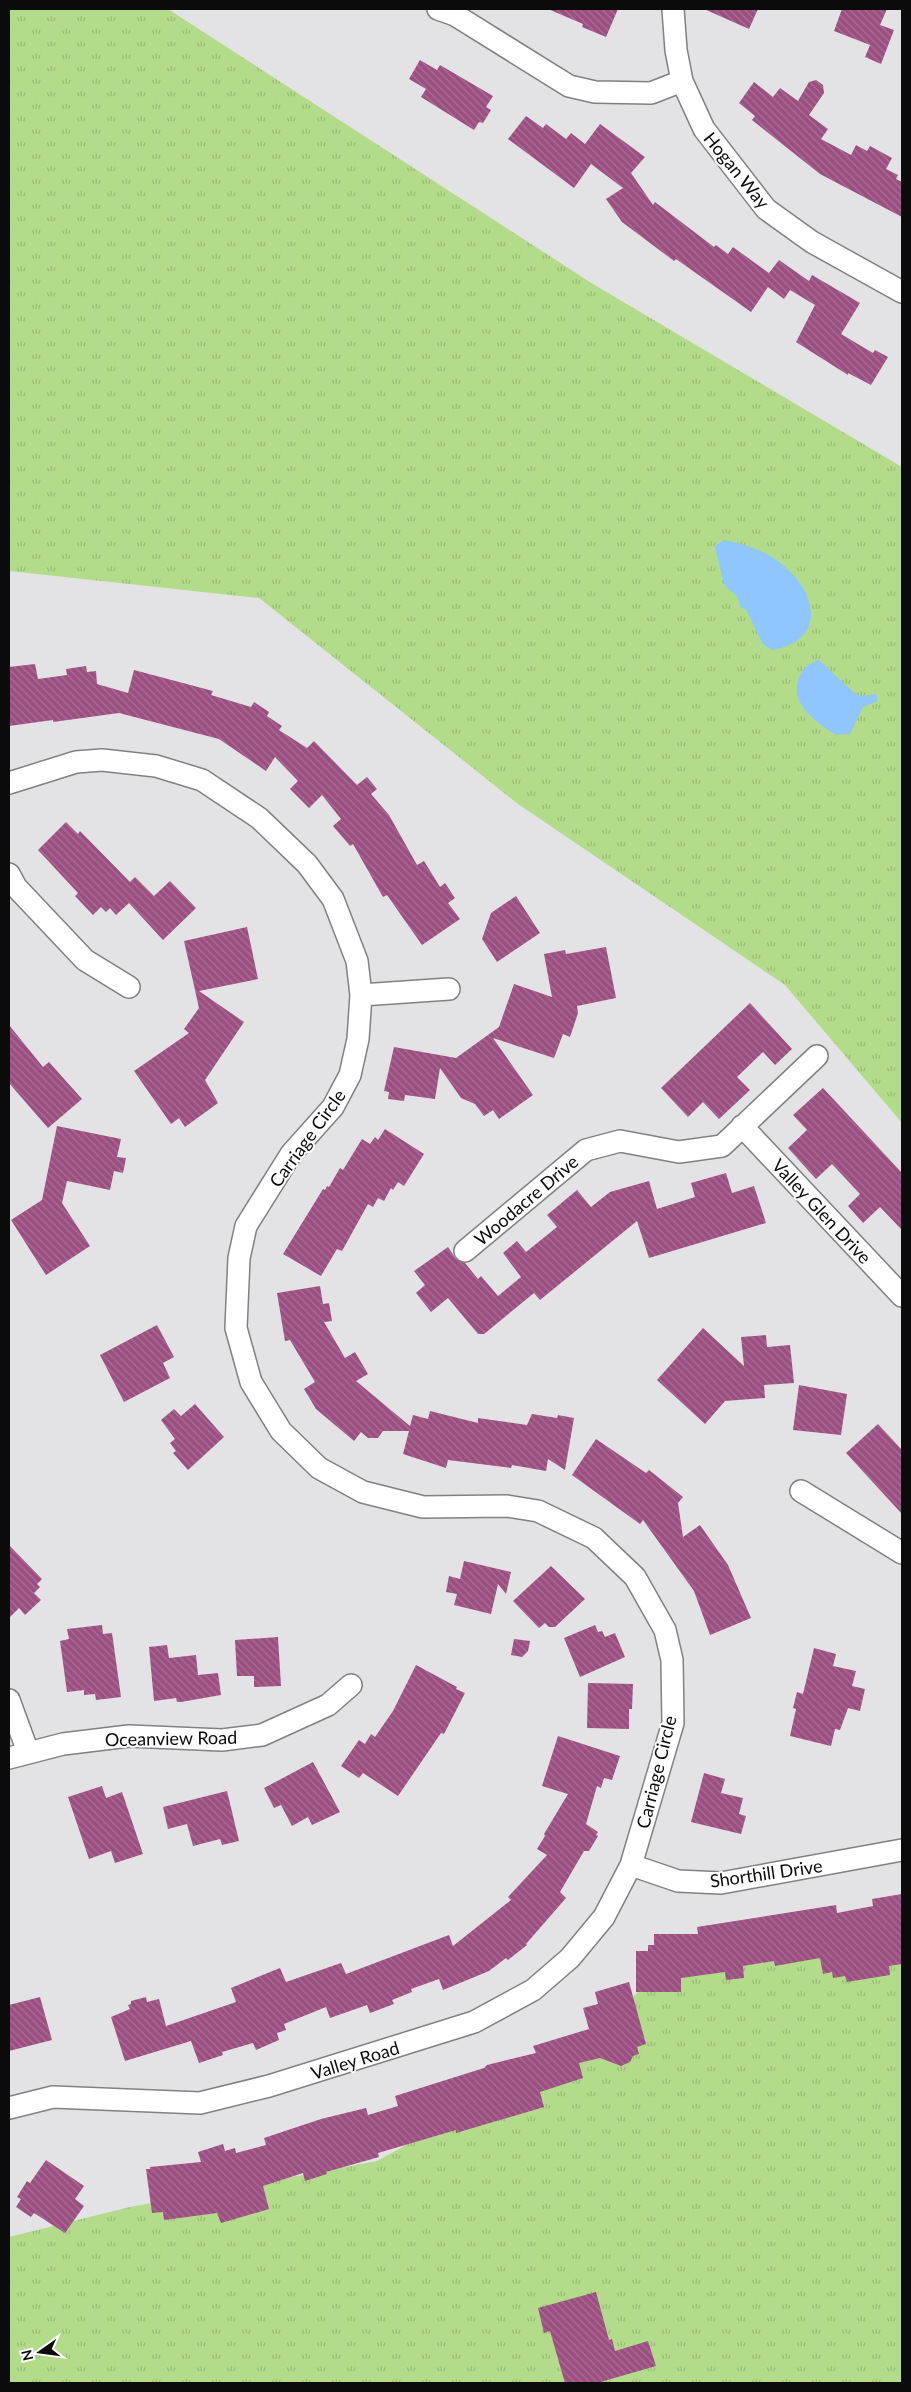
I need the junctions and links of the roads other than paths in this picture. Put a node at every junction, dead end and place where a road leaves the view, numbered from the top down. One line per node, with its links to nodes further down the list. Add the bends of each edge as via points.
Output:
1 (438, 9): 3 (street, via 454,15 569,86 595,92 651,93)
2 (673, 9): 3 (street, Hogan Way)
3 (682, 81): 4 (street, Hogan Way, via 704,129 766,209 812,242)
4 (902, 292)
5 (9, 783): 9 (street, Carriage Circle, via 76,762 102,760 156,766 202,780 259,818 307,864 333,898 357,961)
6 (9, 874): 7 (street, via 16,887 85,960)
7 (129, 986)
8 (449, 989): 9 (street)
9 (361, 995): 20 (street, Carriage Circle, via 358,1039 350,1075 333,1107 291,1154 246,1226 239,1258 236,1328 251,1382 281,1431 320,1468 363,1492 423,1507 507,1506 538,1511 594,1538 635,1577 665,1630 672,1660 673,1723)
10 (817, 1056): 11 (street, Woodacre Drive)
11 (742, 1126): 12 (street, Woodacre Drive, via 722,1146 679,1152 620,1142 586,1150); 13 (street, Valley Glen Drive)
12 (465, 1251)
13 (902, 1296)
14 (801, 1491): 15 (street)
15 (902, 1553)
16 (351, 1685): 18 (street, Oceanview Road, via 328,1705 262,1735 222,1740 129,1736 63,1744)
17 (9, 1700): 18 (street)
18 (18, 1755)
19 (902, 1850): 20 (street, Shorthill Drive, via 722,1883 678,1881)
20 (631, 1865): 21 (street, Valley Road, via 604,1917 570,1958 533,1990 474,2022 269,2086 200,2104 52,2097)
21 (9, 2108)

